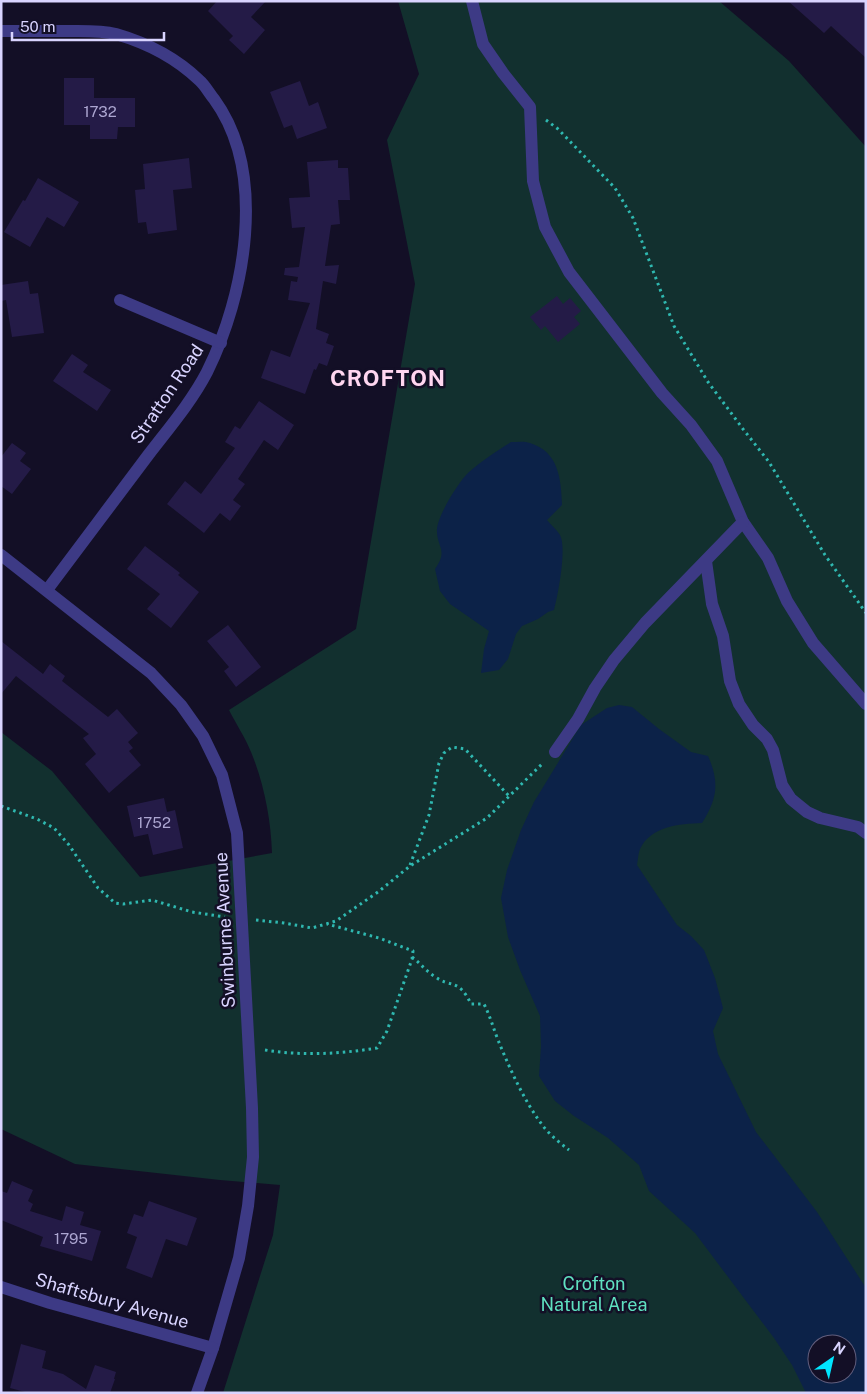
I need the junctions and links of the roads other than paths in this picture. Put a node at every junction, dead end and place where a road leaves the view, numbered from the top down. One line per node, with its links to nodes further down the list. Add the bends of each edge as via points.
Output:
1 (472, 1): 5 (street, via 483,44 530,107 533,181 545,227 569,272 717,461)
2 (1, 31): 4 (street, Stratton Road, via 83,31 114,34 141,42 171,58 200,81 221,109 237,145 246,193 244,252)
3 (120, 300): 4 (street)
4 (221, 343): 8 (street, Stratton Road, via 183,408)
5 (743, 522): 7 (street); 9 (street, via 768,558 787,601 813,643)
6 (1, 555): 8 (street, Swinburne Avenue)
7 (706, 561): 10 (street, via 614,660); 11 (street, via 712,604 723,636 730,681 739,704 773,750 782,785 807,812 858,827)
8 (47, 590): 13 (street, Swinburne Avenue, via 152,673 181,705 222,775 237,833 254,1157 239,1258)
9 (866, 704)
10 (555, 752)
11 (866, 833)
12 (1, 1288): 13 (street, Shaftsbury Avenue)
13 (213, 1348): 14 (street, Swinburne Avenue)
14 (197, 1393)

